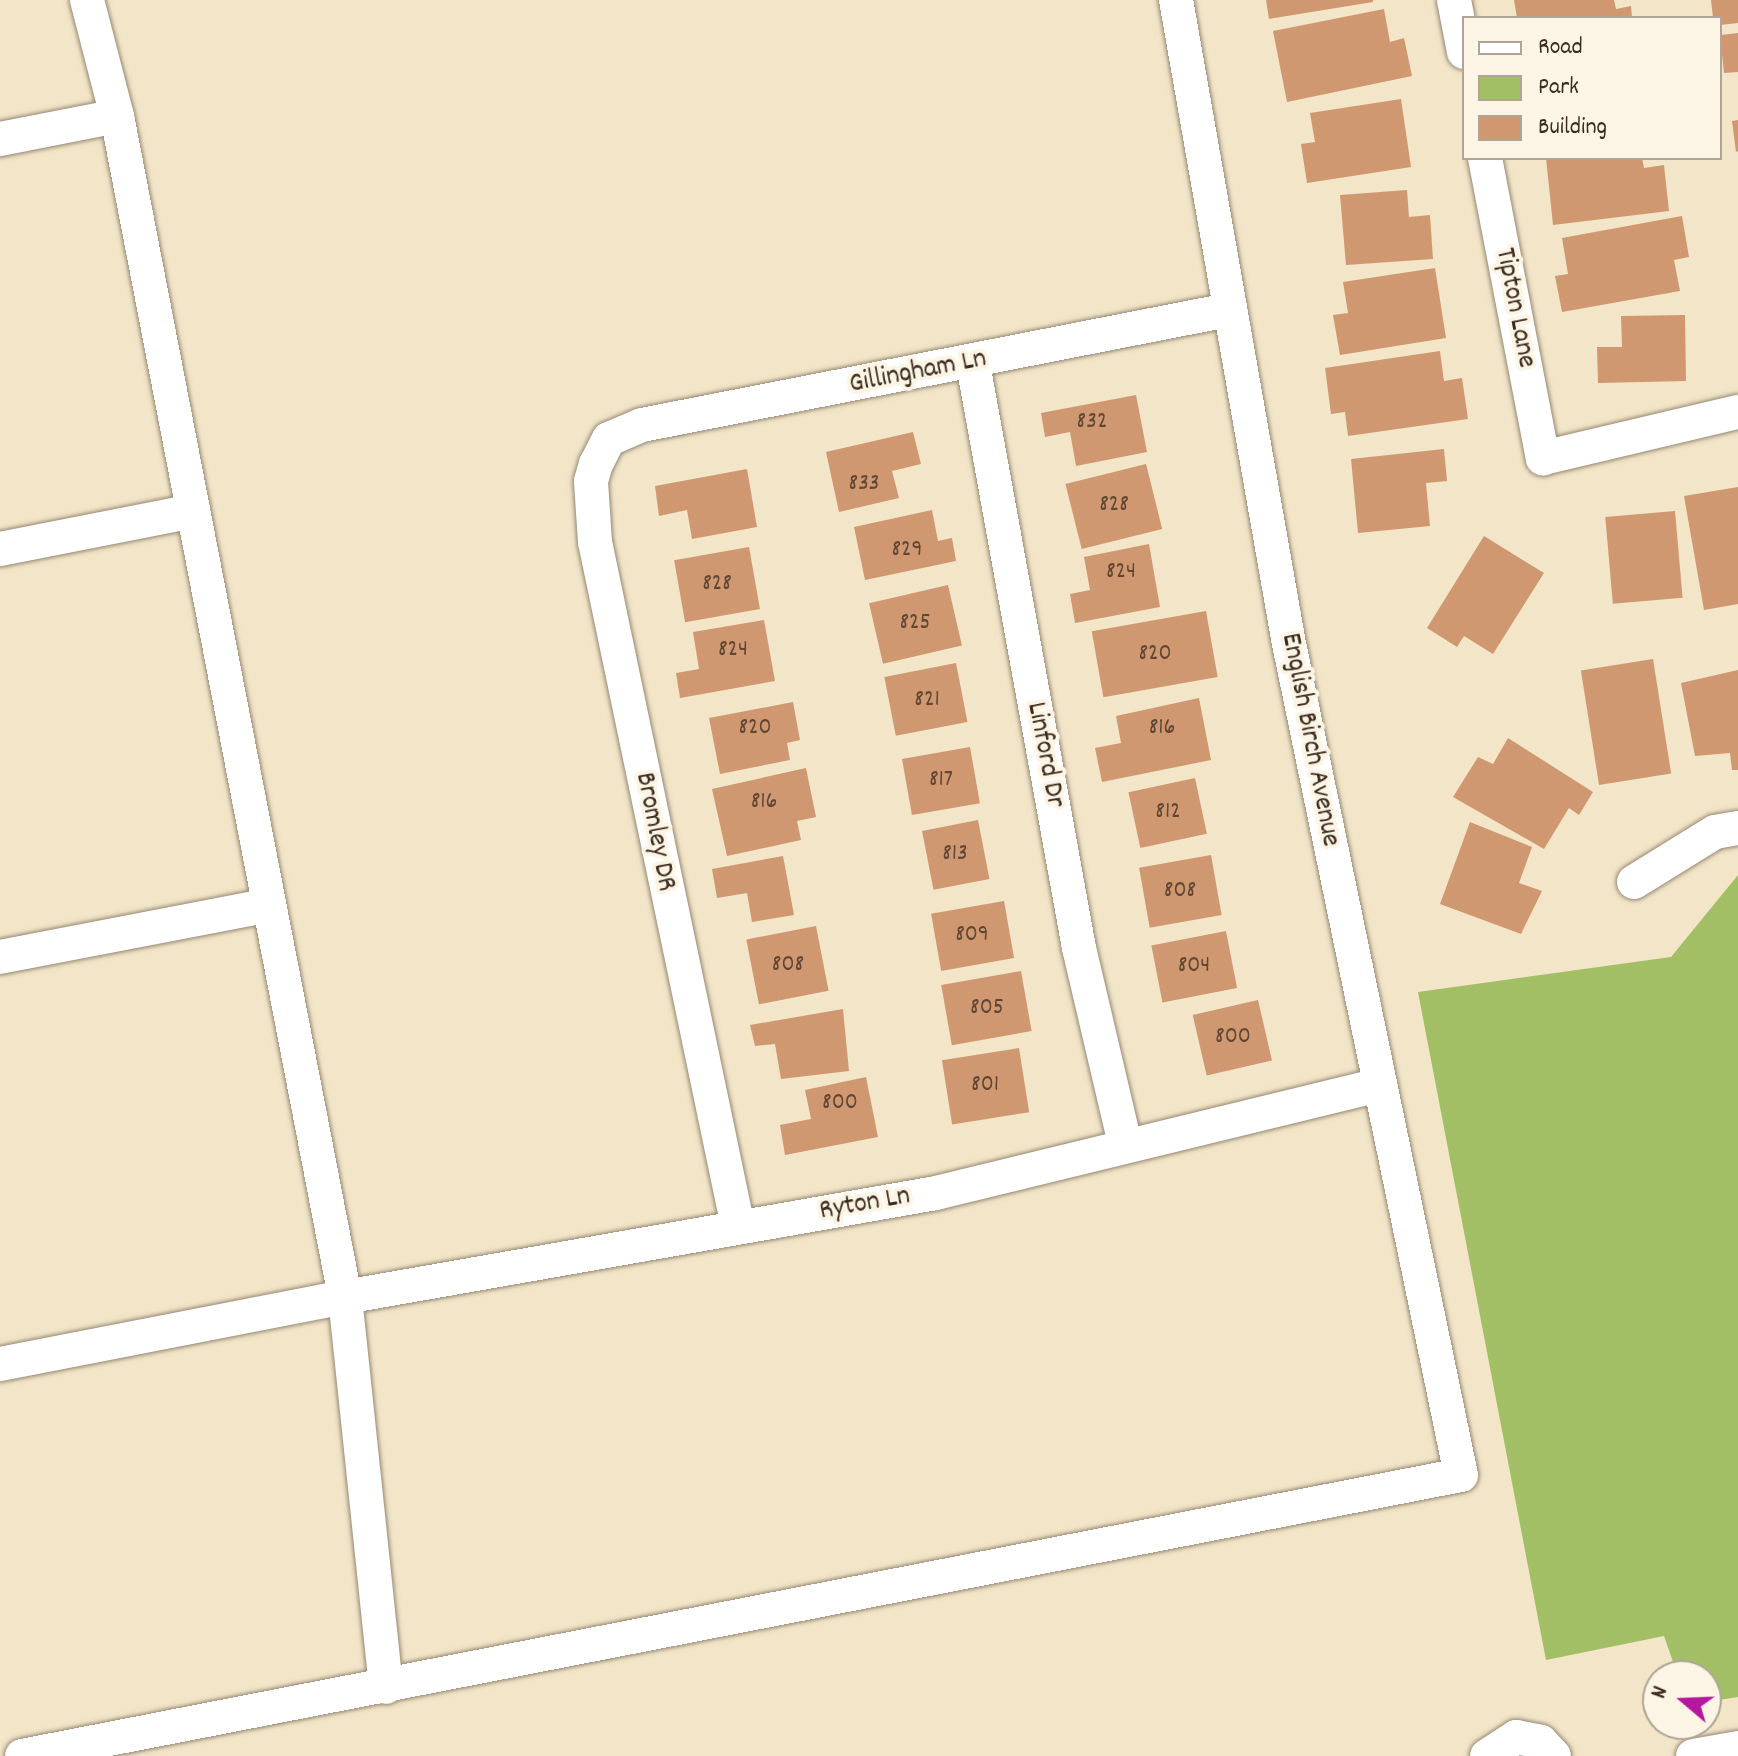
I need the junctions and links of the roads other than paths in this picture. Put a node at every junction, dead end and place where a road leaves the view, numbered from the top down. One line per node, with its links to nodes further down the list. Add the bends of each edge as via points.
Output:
1 (87, 0): 5 (street)
2 (1176, 0): 8 (street, English Birch Avenue)
3 (1454, 0): 4 (street)
4 (1462, 42)
5 (117, 116): 6 (street); 12 (street)
6 (0, 139)
7 (1485, 160): 10 (street, Tipton Lane, via 1543,458)
8 (1228, 310): 9 (street, Gillingham Ln); 18 (street, English Birch Avenue)
9 (973, 364): 11 (street, Gillingham Ln, via 642,425); 19 (street, Linford Dr, via 1079,948)
10 (1738, 412)
11 (609, 439): 20 (street, Bromley DR, via 591,481 595,542)
12 (193, 511): 13 (street); 16 (street)
13 (0, 549)
14 (1738, 828): 15 (street, via 1715,832)
15 (1634, 882)
16 (269, 905): 17 (street); 21 (street)
17 (0, 957)
18 (1379, 1085): 19 (street, Ryton Ln); 23 (street, English Birch Avenue, via 1461,1475)
19 (1125, 1144): 20 (street, Ryton Ln, via 936,1193)
20 (738, 1227): 21 (street, Ryton Ln)
21 (345, 1297): 22 (street, Ryton Ln); 23 (street)
22 (0, 1364)
23 (386, 1687): 25 (street)
24 (1738, 1748): 28 (street)
25 (22, 1756)
26 (1487, 1756): 27 (street, via 1516,1737 1541,1742)
27 (1554, 1756)
28 (1693, 1756)

